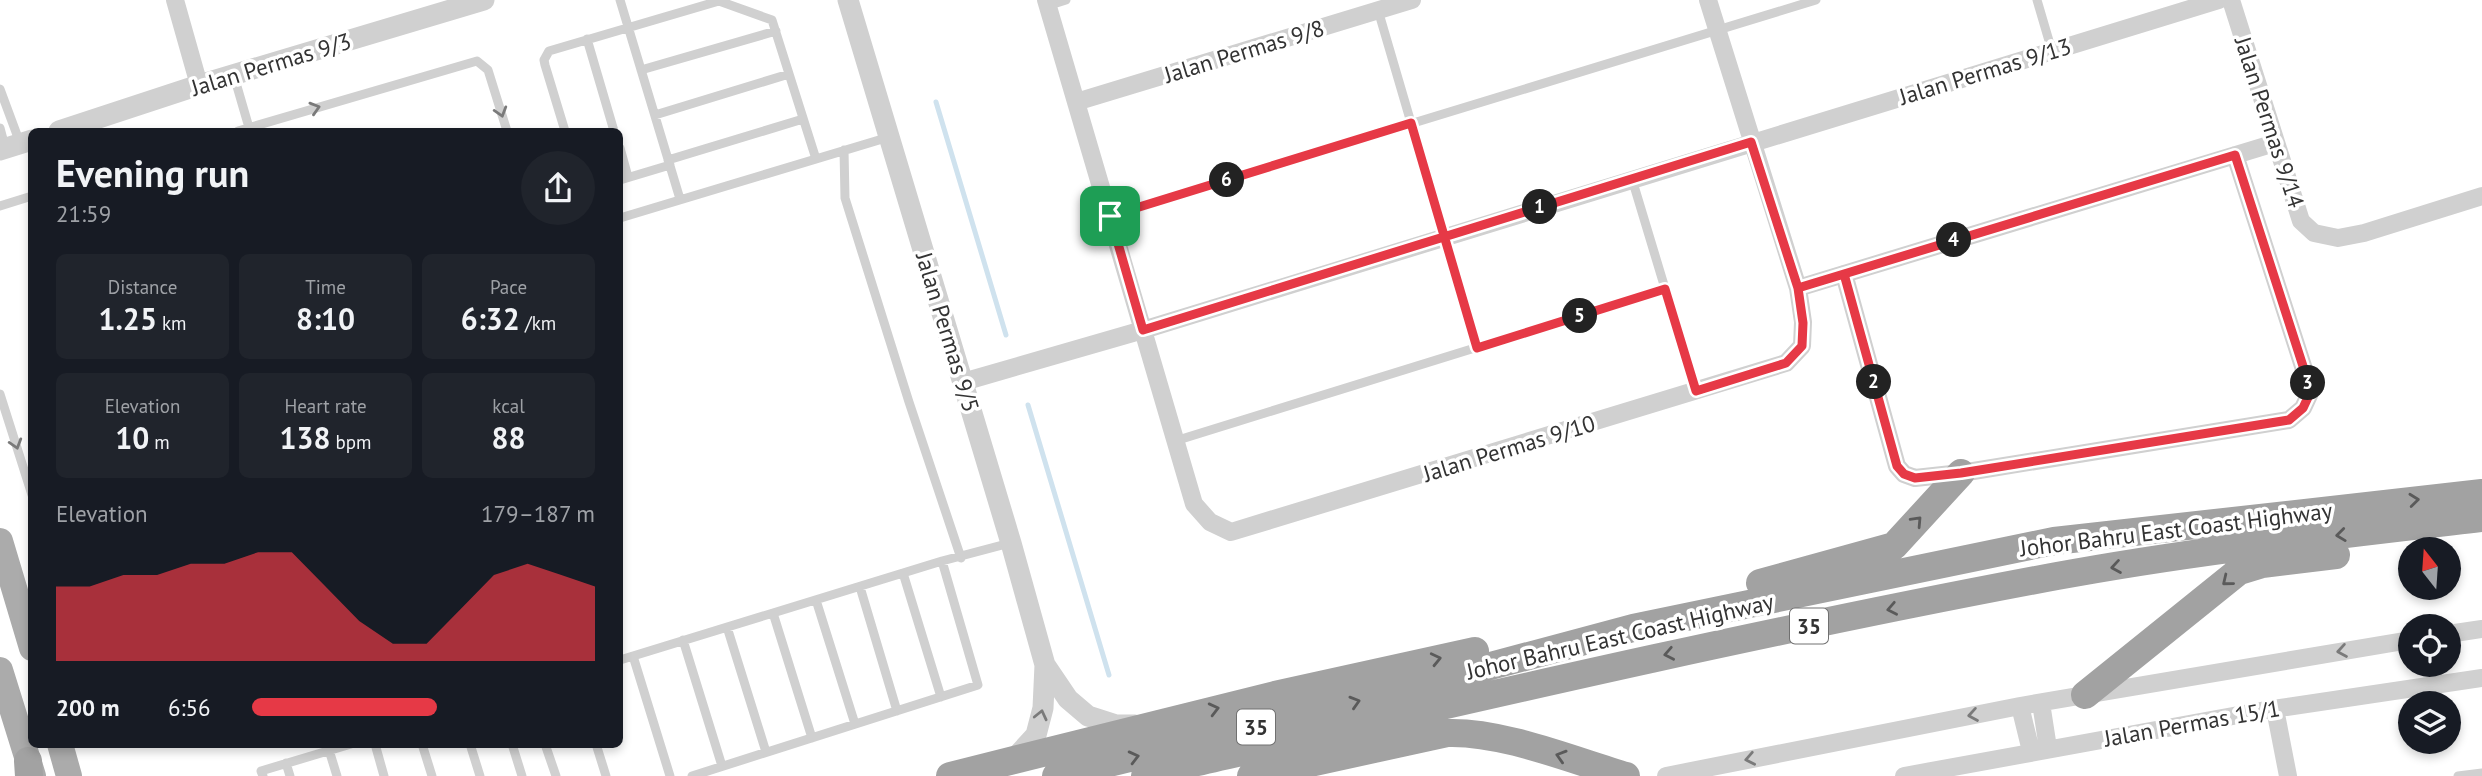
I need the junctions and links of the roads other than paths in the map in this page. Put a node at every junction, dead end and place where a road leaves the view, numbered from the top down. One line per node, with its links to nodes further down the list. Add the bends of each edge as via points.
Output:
1 (175, 0): 22 (street)
2 (484, 0): 21 (street, Jalan Permas 9/3)
3 (620, 0): 14 (lane)
4 (1066, 0): 12 (lane)
5 (1412, 0): 13 (street, Jalan Permas 9/8)
6 (1708, 0): 16 (street)
7 (1816, 0): 16 (lane)
8 (2037, 0): 18 (lane)
9 (2219, 0): 18 (street, Jalan Permas 9/13)
10 (2231, 0): 37 (street, Jalan Permas 9/14)
11 (851, 1): 34 (street, Jalan Permas 9/5)
12 (1046, 3): 24 (street)
13 (1383, 6): 24 (street, Jalan Permas 9/8); 27 (lane)
14 (628, 27): 15 (lane, via 719,1 772,20); 17 (lane); 19 (lane)
15 (776, 30): 19 (lane); 20 (lane)
16 (1717, 30): 27 (lane); 36 (street)
17 (587, 39): 32 (lane, via 554,49 544,60); 33 (lane)
18 (2052, 51): 36 (street, Jalan Permas 9/13)
19 (641, 70): 25 (lane)
20 (789, 75): 25 (lane); 26 (lane)
21 (234, 76): 22 (street, Jalan Permas 9/3); 29 (lane)
22 (200, 85): 28 (street, Jalan Permas 9/3)
23 (0, 89): 35 (lane)
24 (1076, 102): 48 (street)
25 (655, 115): 41 (lane)
26 (803, 119): 40 (lane); 41 (lane)
27 (1411, 123): 48 (lane); 50 (lane)
28 (68, 128)
29 (249, 128)
30 (257, 128): 31 (lane, one-way to 31, via 477,61 488,70)
31 (506, 128)
32 (564, 128)
33 (613, 128)
34 (888, 136): 38 (lane); 56 (street, Jalan Permas 9/5)
35 (11, 142)
36 (1751, 142): 43 (street, Jalan Permas 9/13); 52 (street)
37 (2275, 143): 39 (street); 44 (street, Jalan Permas 9/14, via 2301,221 2314,233 2338,238 2364,233)
38 (845, 150): 40 (lane); 67 (lane, via 845,198)
39 (2235, 155): 51 (street); 60 (street, via 2311,391 2303,408 2289,420)
40 (816, 159): 46 (lane)
41 (669, 162): 42 (lane); 46 (lane)
42 (624, 178)
43 (1632, 179): 50 (street, Jalan Permas 9/13); 53 (lane)
44 (2482, 195)
45 (28, 197): 47 (lane)
46 (680, 199): 49 (lane)
47 (0, 206)
48 (1110, 216): 54 (street)
49 (623, 217)
50 (1444, 237): 54 (street, Jalan Permas 9/13); 55 (lane)
51 (1844, 274): 52 (street); 60 (street, via 1897,466 1915,478)
52 (1798, 288): 57 (street, Jalan Permas 9/10, via 1802,346 1786,363)
53 (1665, 289): 55 (lane); 57 (lane)
54 (1143, 330): 56 (street, Jalan Permas 9/13); 59 (street)
55 (1477, 348): 59 (lane)
56 (963, 382): 66 (street, Jalan Permas 9/5)
57 (1696, 391): 59 (street, Jalan Permas 9/10, via 1231,532 1210,522 1194,505)
58 (0, 394): 61 (lane, one-way to 61)
59 (1175, 441)
60 (1961, 473): 70 (highway, one-way to 60, via 1894,546)
61 (28, 482)
62 (2482, 493): 65 (highway, Johor Bahru East Coast Highway / 35, one-way to 62)
63 (2482, 521): 85 (highway, one-way to 85, via 2381,550 2262,564 2239,571); 124 (highway, Johor Bahru East Coast Highway / 35, one-way to 124, via 2291,541 2060,576 1633,661)
64 (0, 541): 75 (main road)
65 (2054, 541): 70 (highway); 123 (highway, Johor Bahru East Coast Highway / 35, one-way to 65, via 1633,628)
66 (1011, 543): 67 (lane); 82 (street, Jalan Permas 9/5)
67 (961, 558): 68 (lane)
68 (942, 561): 69 (lane); 86 (lane, via 978,685)
69 (903, 573): 71 (lane); 86 (lane)
70 (1790, 576): 92 (highway, one-way to 70)
71 (860, 587): 72 (lane); 90 (lane)
72 (816, 600): 73 (lane); 91 (lane)
73 (772, 613): 74 (lane); 93 (lane)
74 (727, 627): 78 (lane); 104 (lane)
75 (28, 629)
76 (2482, 629): 77 (street)
77 (2461, 632)
78 (683, 640): 80 (lane); 107 (lane)
79 (2398, 642): 85 (street, one-way to 85)
80 (633, 656): 81 (lane); 120 (lane)
81 (623, 659)
82 (1045, 665): 92 (street, Jalan Permas 9/5, via 1068,699 1088,716 1116,725); 105 (street, Jalan Permas 9/5, one-way to 82, via 1036,735)
83 (0, 670): 108 (main road)
84 (2482, 678): 89 (street, Jalan Permas 15/1)
85 (2085, 695): 87 (street)
86 (941, 697): 90 (lane)
87 (2041, 703): 88 (street); 103 (street)
88 (2020, 706): 103 (street); 127 (street, one-way to 127)
89 (2275, 709): 103 (street, Jalan Permas 15/1); 129 (street)
90 (897, 711): 91 (lane)
91 (855, 724): 93 (lane)
92 (1148, 726): 105 (highway)
93 (812, 738): 104 (lane)
94 (61, 748): 110 (main road)
95 (336, 748): 102 (lane)
96 (376, 748): 114 (lane)
97 (423, 748): 115 (lane)
98 (471, 748): 116 (lane)
99 (513, 748): 117 (lane)
100 (546, 748): 118 (lane)
101 (597, 748): 119 (lane)
102 (329, 750): 106 (lane); 113 (lane)
103 (2039, 750): 128 (street, Jalan Permas 15/1)
104 (766, 752): 107 (lane)
105 (1015, 758): 122 (highway)
106 (286, 763): 111 (lane, via 261,771); 112 (lane)
107 (722, 766): 121 (lane)
108 (30, 771)
109 (2482, 772): 130 (lane)
110 (69, 776)
111 (263, 776)
112 (290, 776)
113 (337, 776)
114 (384, 776)
115 (432, 776)
116 (480, 776)
117 (522, 776)
118 (556, 776)
119 (606, 776)
120 (670, 776)
121 (692, 776)
122 (950, 776)
123 (1056, 776)
124 (1145, 776)
125 (1251, 776): 126 (highway, one-way to 125, via 1467,732)
126 (1626, 776)
127 (1665, 776)
128 (1904, 776)
129 (2288, 776)
130 (2458, 776)

